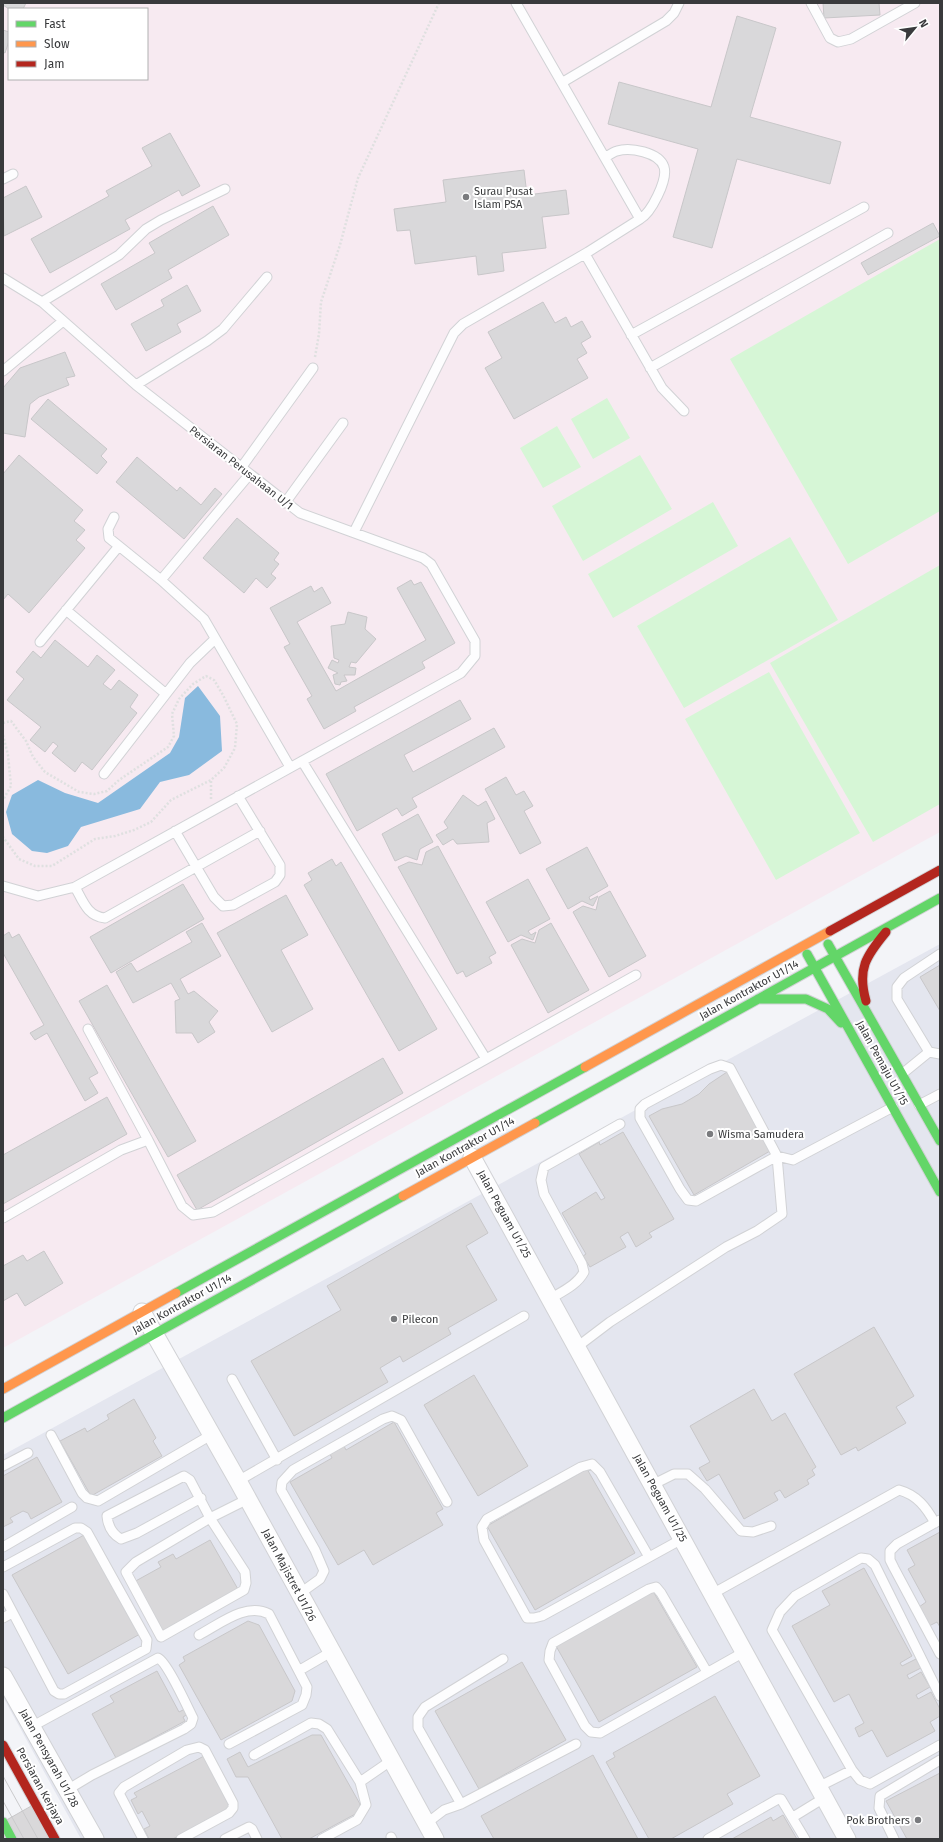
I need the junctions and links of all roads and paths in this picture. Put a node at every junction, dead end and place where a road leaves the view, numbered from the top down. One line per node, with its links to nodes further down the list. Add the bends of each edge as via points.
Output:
1 (439, 3): 20 (path, via 358,178 321,302)
2 (516, 3): 6 (lane)
3 (679, 3): 6 (lane, via 666,21)
4 (811, 3): 5 (lane, via 830,38 838,42 851,39)
5 (914, 3)
6 (563, 82): 7 (lane)
7 (606, 157): 12 (lane); 12 (lane, via 618,151 635,150 649,154 659,160 664,167 664,176 656,201)
8 (13, 174): 9 (lane)
9 (3, 179)
10 (225, 189): 17 (lane, via 161,220 119,255)
11 (864, 207): 19 (lane)
12 (640, 219): 14 (lane)
13 (888, 233): 21 (lane)
14 (585, 254): 19 (lane); 30 (lane, via 463,324 454,333)
15 (267, 277): 23 (lane, via 224,329)
16 (3, 278): 17 (lane, Persiaran Perusahaan U/1)
17 (42, 302): 18 (lane, Persiaran Perusahaan U/1)
18 (63, 321): 22 (lane); 23 (lane, Persiaran Perusahaan U/1)
19 (631, 334): 21 (lane)
20 (313, 368): 26 (lane)
21 (650, 368): 24 (lane, via 662,388)
22 (3, 371)
23 (136, 385): 26 (lane, Persiaran Perusahaan U/1)
24 (684, 411)
25 (344, 423): 28 (lane)
26 (241, 468): 27 (lane, Persiaran Perusahaan U/1)
27 (249, 475): 28 (lane, Persiaran Perusahaan U/1); 32 (lane)
28 (286, 502): 30 (lane, Persiaran Perusahaan U/1, via 300,513)
29 (114, 517): 31 (lane, via 108,529 109,538)
30 (354, 532): 39 (lane, Persiaran Perusahaan U/1, via 423,558 431,564 475,641 475,656 461,673)
31 (118, 546): 32 (lane); 33 (lane)
32 (162, 580): 34 (lane, via 204,619)
33 (66, 610): 35 (lane); 36 (lane)
34 (215, 639): 36 (lane, via 190,663); 40 (lane)
35 (40, 642)
36 (166, 694): 41 (lane)
37 (3, 723): 46 (path, via 11,721 45,772 79,792 94,794 107,791 168,747 174,736 172,714 179,699 193,684 206,676 214,680 237,724 235,748 224,768 211,780 170,800 151,822 115,836 95,839 52,866 36,866 19,859)
38 (3, 735): 43 (path, via 11,786)
39 (302, 760): 40 (lane); 65 (lane)
40 (290, 767): 42 (lane)
41 (104, 774)
42 (238, 796): 44 (lane); 45 (lane)
43 (3, 800)
44 (175, 831): 47 (lane); 50 (lane)
45 (260, 831): 47 (lane); 47 (lane, via 280,865 280,875 275,882 233,905 223,906 214,897)
46 (3, 840)
47 (195, 866): 50 (lane, via 104,918 96,917 88,909)
48 (940, 870): 53 (street, Jalan Kontraktor U1/14)
49 (3, 886): 50 (lane, via 38,896)
50 (75, 887)
51 (940, 898): 52 (street, Jalan Kontraktor U1/14)
52 (895, 922): 56 (street, Jalan Kontraktor U1/14); 60 (street, via 868,954 862,970 862,990)
53 (823, 935): 54 (street, Jalan Kontraktor U1/14); 56 (street, Jalan Pemaju U1/15)
54 (803, 947): 57 (street, Jalan Pemaju U1/15); 78 (street, Jalan Kontraktor U1/14)
55 (940, 954): 63 (lane, via 904,978 897,987 897,999)
56 (835, 956): 57 (street, Jalan Kontraktor U1/14); 60 (street, Jalan Pemaju U1/15)
57 (815, 966): 59 (street, Jalan Kontraktor U1/14); 62 (street, Jalan Pemaju U1/15)
58 (636, 975): 65 (lane)
59 (757, 999): 62 (street, via 806,999 828,1009); 74 (street, Jalan Kontraktor U1/14)
60 (874, 1024): 66 (street, Jalan Pemaju U1/15)
61 (88, 1029): 71 (lane)
62 (853, 1036): 69 (street, Jalan Pemaju U1/15)
63 (929, 1052): 64 (lane); 66 (lane)
64 (940, 1054)
65 (486, 1059): 71 (lane, via 213,1212 193,1215 182,1206)
66 (902, 1074): 68 (street, Jalan Pemaju U1/15)
67 (940, 1094): 68 (lane)
68 (919, 1105): 72 (street, Jalan Pemaju U1/15)
69 (893, 1108): 73 (lane, via 793,1160); 75 (street, Jalan Pemaju U1/15)
70 (620, 1124): 77 (lane, via 544,1167 541,1180 544,1194 584,1272 574,1284)
71 (148, 1140): 76 (lane, via 121,1150)
72 (940, 1141)
73 (777, 1156): 73 (lane, via 730,1068 721,1065 710,1068 645,1104 640,1110 640,1118 688,1200 696,1201); 81 (lane, via 782,1214 610,1322)
74 (472, 1157): 77 (street, Jalan Peguam U1/25); 80 (street, Jalan Kontraktor U1/14)
75 (940, 1192)
76 (3, 1218)
77 (550, 1299): 81 (street, Jalan Peguam U1/25)
78 (142, 1312): 80 (street, Jalan Majistret U1/26); 83 (street, Jalan Kontraktor U1/14)
79 (524, 1316): 88 (lane)
80 (154, 1334): 84 (street, Jalan Kontraktor U1/14); 86 (street, Jalan Majistret U1/26)
81 (577, 1347): 91 (street, Jalan Peguam U1/25)
82 (232, 1379): 88 (lane)
83 (3, 1389)
84 (3, 1418)
85 (51, 1435): 86 (lane, via 82,1493 87,1498 98,1501)
86 (211, 1435): 90 (street, Jalan Majistret U1/26)
87 (28, 1453): 89 (lane)
88 (277, 1460): 90 (lane)
89 (3, 1466)
90 (238, 1481): 93 (street, Jalan Majistret U1/26)
91 (652, 1485): 98 (lane, via 674,1474 688,1474 741,1531 753,1532); 99 (street, Jalan Peguam U1/25)
92 (201, 1498): 92 (lane, via 190,1480 184,1476 179,1477 107,1516 108,1524 114,1535 121,1540); 96 (lane)
93 (248, 1499): 96 (lane); 104 (street, Jalan Majistret U1/26)
94 (447, 1502): 104 (lane, via 401,1420 392,1416 293,1470 282,1482 281,1490 324,1571 320,1579)
95 (72, 1507): 100 (lane)
96 (210, 1518): 96 (lane, via 136,1562 126,1572 161,1637 244,1590 244,1572)
97 (938, 1522): 105 (lane, via 917,1498 899,1490); 111 (lane, via 896,1544 890,1551 890,1560)
98 (771, 1526)
99 (682, 1539): 101 (lane); 105 (street, Jalan Peguam U1/25)
100 (3, 1547)
101 (649, 1557): 101 (lane, via 542,1616 526,1618 484,1540 482,1526 487,1519 581,1467 592,1464 600,1472)
102 (3, 1567): 106 (lane, via 74,1528 81,1528 87,1532 148,1644 146,1649 64,1694 59,1694 54,1691)
103 (3, 1594): 106 (lane)
104 (299, 1594): 109 (street, Jalan Majistret U1/26)
105 (712, 1594): 110 (street, Jalan Peguam U1/25)
106 (12, 1613): 107 (lane)
107 (3, 1618)
108 (199, 1634): 113 (lane, via 244,1611 261,1610 269,1614)
109 (331, 1652): 113 (lane); 123 (street, Jalan Majistret U1/26)
110 (744, 1652): 114 (lane); 128 (street, Jalan Peguam U1/25)
111 (940, 1654)
112 (503, 1659): 129 (lane, via 425,1707 418,1717 418,1728)
113 (300, 1670): 118 (lane, via 307,1687 302,1705)
114 (707, 1672): 114 (lane, via 656,1587 553,1643 549,1660 585,1726 591,1732 600,1733)
115 (3, 1676): 117 (street, Jalan Pensyarah U1/28)
116 (940, 1696): 125 (lane, via 875,1565 868,1559 861,1558 795,1596 780,1612 772,1630)
117 (31, 1727): 127 (street, Jalan Pensyarah U1/28); 127 (lane, via 158,1658 167,1668 193,1718 191,1724)
118 (229, 1744)
119 (576, 1744): 129 (lane)
120 (3, 1745): 134 (street, Persiaran Kerjaya)
121 (940, 1745): 125 (lane, via 870,1784 860,1780)
122 (254, 1755): 126 (lane, via 311,1723 319,1724 327,1729)
123 (392, 1760): 126 (lane); 132 (street, Jalan Majistret U1/26)
124 (940, 1760): 145 (lane, via 880,1796 879,1808)
125 (852, 1770): 128 (lane)
126 (360, 1782): 140 (lane, via 366,1805 363,1813 357,1820)
127 (67, 1790): 135 (street, Jalan Pensyarah U1/28)
128 (822, 1793): 130 (lane); 144 (street, Jalan Peguam U1/25)
129 (461, 1804): 132 (lane, via 444,1810)
130 (793, 1817): 142 (lane, via 784,1801 778,1799); 143 (lane)
131 (3, 1822): 133 (street)
132 (426, 1823): 141 (street, Jalan Majistret U1/26)
133 (12, 1839)
134 (56, 1839)
135 (95, 1839)
136 (143, 1839): 137 (lane, via 119,1793 124,1787 187,1750 198,1747 205,1750 233,1803 233,1808 229,1813)
137 (181, 1839)
138 (225, 1839): 139 (lane, via 249,1827)
139 (257, 1839)
140 (322, 1839)
141 (435, 1839)
142 (708, 1839)
143 (805, 1839)
144 (848, 1839)
145 (894, 1839)

